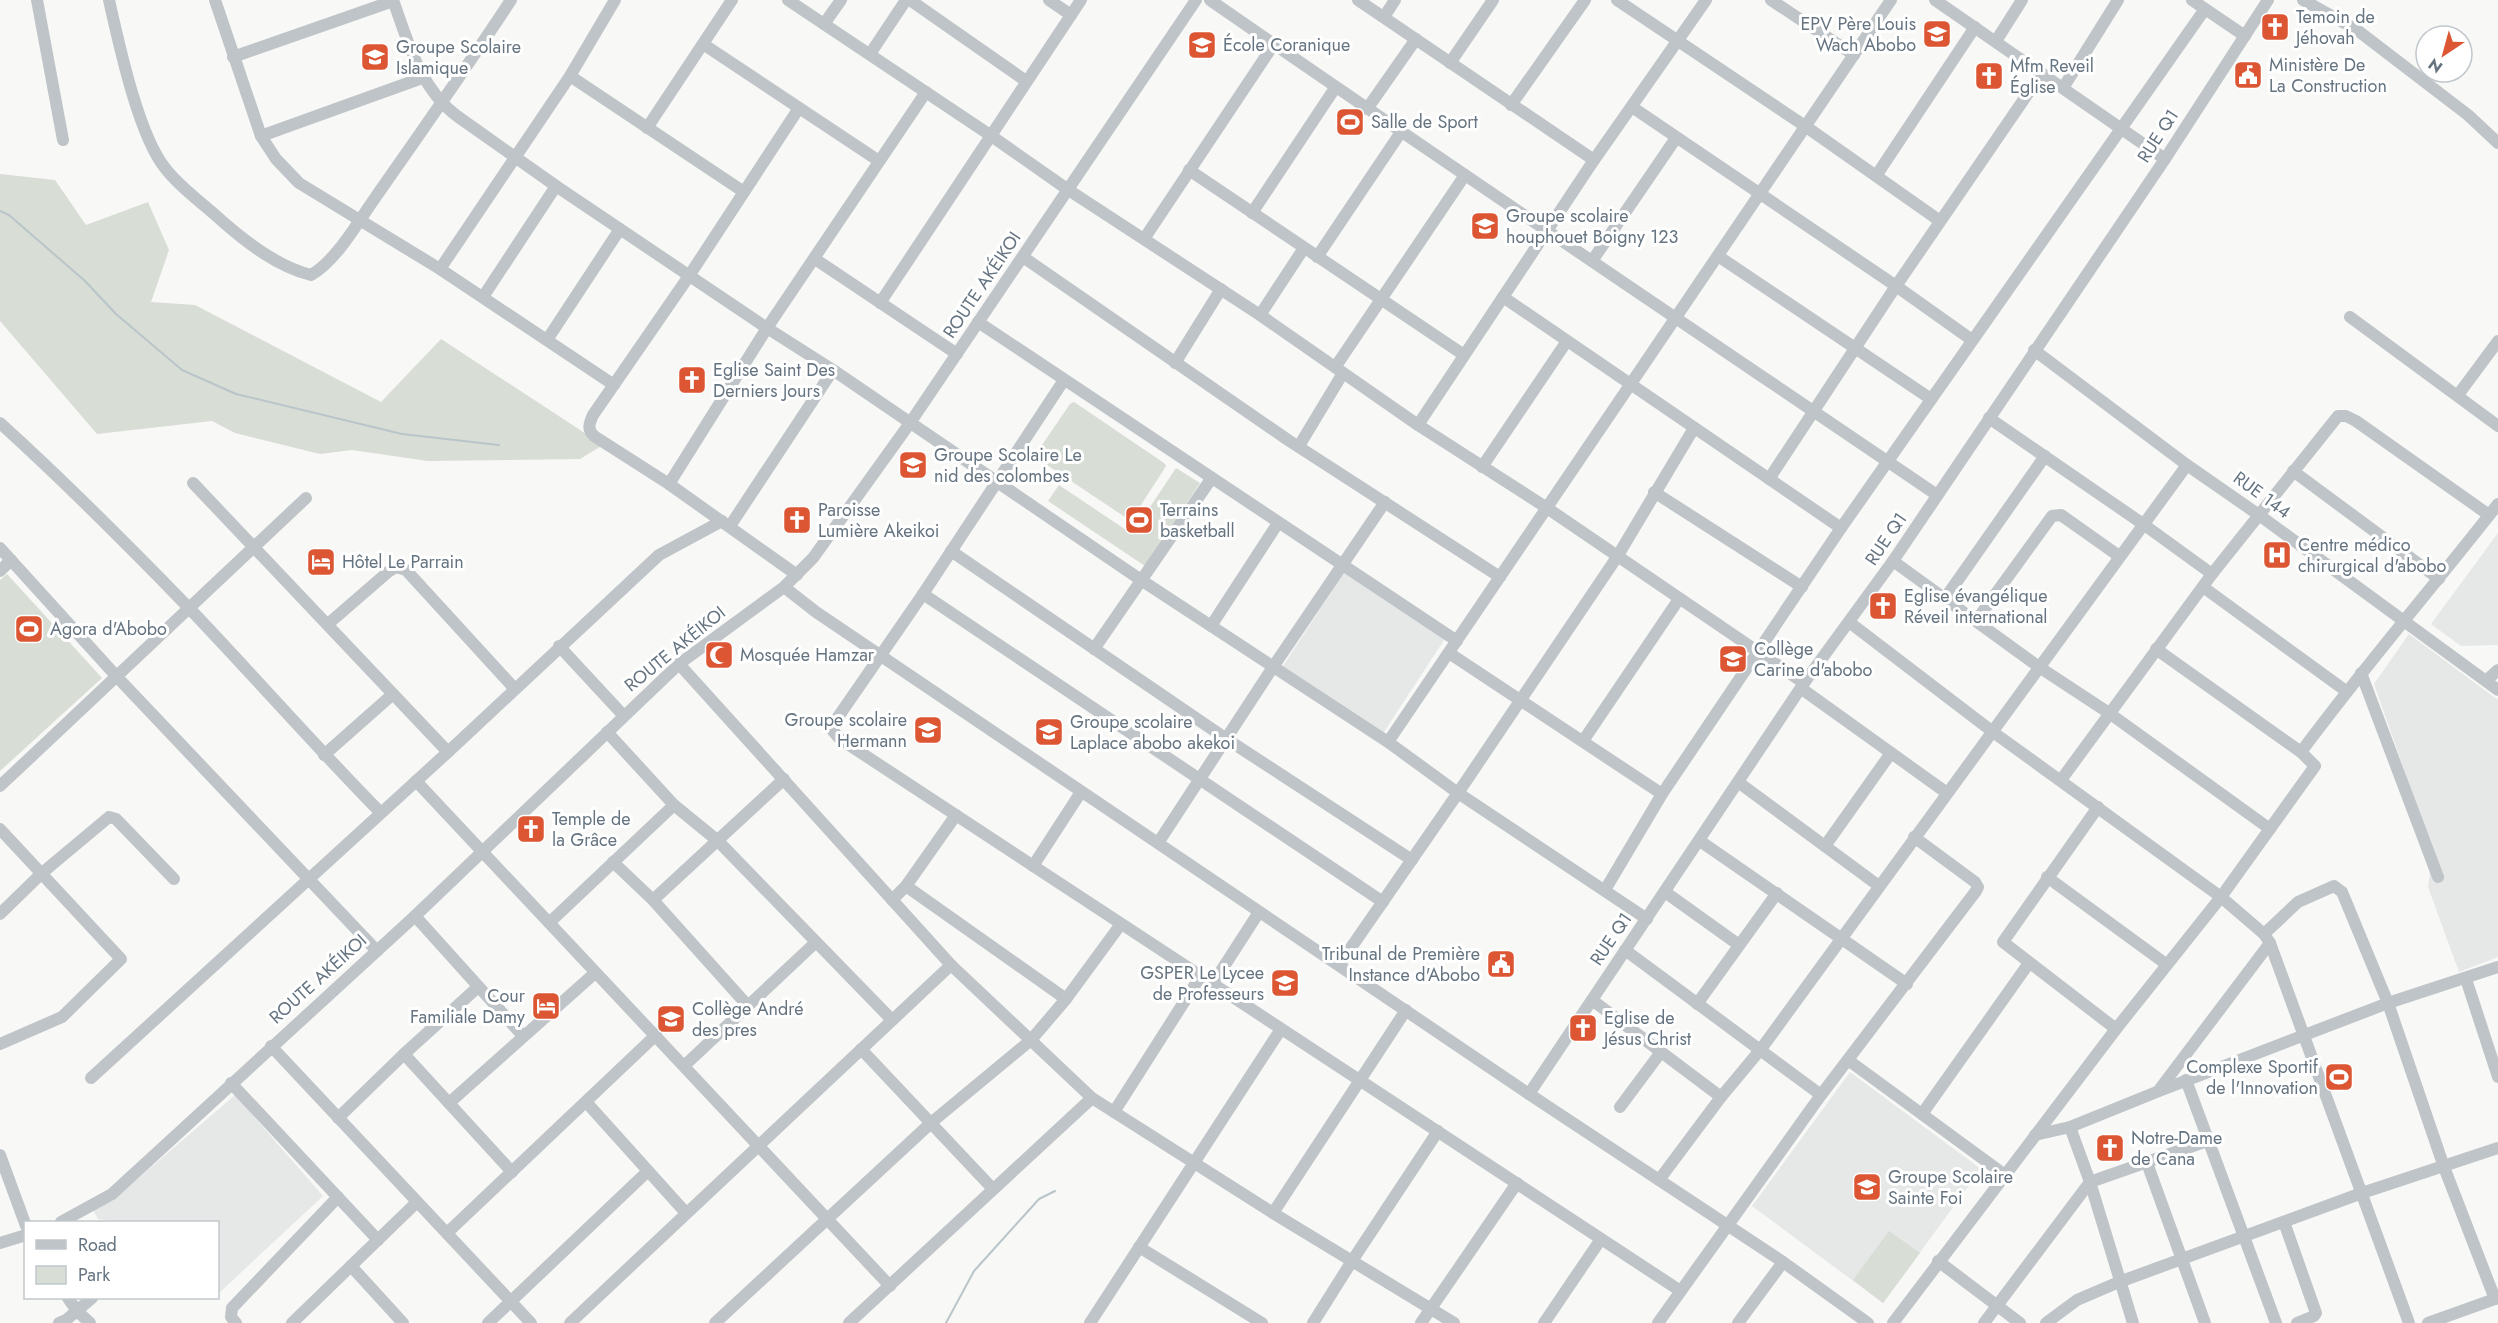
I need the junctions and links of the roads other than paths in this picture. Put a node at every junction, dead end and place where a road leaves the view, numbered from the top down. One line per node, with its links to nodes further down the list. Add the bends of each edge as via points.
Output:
1 (37, 0): 63 (street)
2 (109, 0): 77 (street, via 140,118 164,167 180,185 240,237 293,271 311,275 323,268)
3 (215, 0): 42 (street)
4 (511, 0): 51 (street)
5 (615, 0): 45 (street)
6 (732, 0): 38 (street)
7 (788, 0): 32 (street)
8 (841, 0): 32 (street)
9 (908, 0): 40 (street); 47 (street)
10 (1048, 0): 30 (street)
11 (1081, 0): 30 (street)
12 (1196, 0): 73 (street, ROUTE AKÉIKOI)
13 (1210, 0): 39 (street)
14 (1358, 0): 31 (street)
15 (1395, 0): 31 (street)
16 (1493, 0): 43 (street)
17 (1585, 0): 52 (street)
18 (1617, 0): 36 (street)
19 (1706, 0): 36 (street)
20 (1771, 0): 41 (street)
21 (1891, 0): 41 (street)
22 (1935, 0): 33 (street)
23 (2022, 0): 37 (street)
24 (2118, 0): 49 (street)
25 (2192, 0): 29 (street)
26 (2268, 0): 34 (street, RUE Q1)
27 (2303, 0): 64 (street, via 2357,30 2468,115)
28 (393, 1): 42 (street); 46 (street)
29 (2205, 9): 34 (street); 58 (street)
30 (1071, 15): 47 (street)
31 (1384, 17): 35 (street)
32 (825, 24): 40 (street)
33 (1975, 27): 37 (street); 71 (street)
34 (2245, 36): 66 (street, RUE Q1)
35 (1416, 39): 43 (street); 55 (street)
36 (1677, 41): 53 (street); 56 (street)
37 (1996, 41): 44 (street)
38 (703, 44): 54 (street); 57 (street)
39 (1274, 44): 48 (street); 69 (street)
40 (870, 54): 50 (street)
41 (1854, 55): 56 (street)
42 (232, 57): 61 (street)
43 (1450, 63): 52 (street)
44 (2042, 73): 49 (street); 78 (street)
45 (570, 76): 57 (street); 65 (street)
46 (422, 78): 51 (street); 61 (street)
47 (1026, 81): 60 (street)
48 (1335, 88): 55 (street); 76 (street)
49 (2063, 88): 58 (street)
50 (926, 92): 60 (street); 68 (street)
51 (441, 104): 65 (street); 77 (street)
52 (1512, 105): 67 (street)
53 (1632, 107): 62 (street); 67 (street)
54 (799, 108): 68 (street); 74 (street)
55 (1367, 109): 59 (street)
56 (1805, 126): 71 (street); 75 (street)
57 (647, 128): 74 (street)
58 (2121, 128): 66 (street); 102 (street)
59 (1401, 132): 70 (street); 85 (street)
60 (990, 135): 73 (street); 95 (street)
61 (261, 136): 77 (street, via 299,183)
62 (1676, 138): 75 (street); 87 (street)
63 (63, 140)
64 (2498, 143)
65 (516, 159): 72 (street); 88 (street)
66 (2164, 159): 106 (street, RUE Q1)
67 (1594, 160): 80 (street)
68 (879, 161): 86 (street)
69 (1189, 170): 76 (street); 81 (street)
70 (1466, 175): 80 (street); 94 (street)
71 (1876, 176): 78 (street)
72 (556, 186): 79 (street); 92 (street)
73 (1067, 189): 81 (street); 84 (street, ROUTE AKÉIKOI)
74 (744, 192): 89 (street)
75 (1759, 194): 83 (street); 90 (street)
76 (1252, 213): 82 (street)
77 (360, 219): 88 (street)
78 (1940, 221): 90 (street)
79 (620, 229): 89 (street); 101 (street)
80 (1548, 230): 87 (street); 93 (street)
81 (1144, 239): 91 (street)
82 (1304, 248): 85 (street); 96 (street)
83 (1718, 255): 97 (street); 105 (street)
84 (1023, 257): 99 (street, ROUTE AKÉIKOI); 109 (street)
85 (1317, 257): 94 (street)
86 (815, 259): 95 (street); 100 (street)
87 (1592, 261): 97 (street)
88 (440, 268): 92 (street)
89 (689, 276): 100 (street); 114 (street)
90 (1896, 286): 102 (street); 105 (street)
91 (1221, 289): 96 (street); 109 (street)
92 (483, 297): 101 (street)
93 (1503, 297): 103 (street); 108 (street)
94 (1382, 300): 108 (street); 111 (street)
95 (880, 303): 107 (street)
96 (1260, 315): 111 (street)
97 (1676, 317): 113 (street); 117 (street)
98 (2350, 317): 115 (street)
99 (978, 322): 107 (street, ROUTE AKÉIKOI); 112 (street)
100 (767, 328): 110 (street); 134 (street)
101 (547, 340): 114 (street)
102 (1972, 340): 116 (street)
103 (1568, 341): 113 (street); 128 (street)
104 (2498, 341): 115 (street)
105 (1854, 348): 116 (street); 117 (street)
106 (2034, 350): 118 (street, RUE Q1); 127 (street, RUE 144)
107 (957, 354): 120 (street, ROUTE AKÉIKOI)
108 (1464, 355): 121 (street)
109 (1175, 363): 124 (street)
110 (833, 370): 120 (street); 143 (street)
111 (1340, 370): 121 (street); 124 (street)
112 (1064, 380): 130 (street); 133 (street)
113 (1631, 384): 123 (street); 140 (street)
114 (614, 385): 134 (street, via 592,415 590,432)
115 (2458, 395): 122 (street)
116 (1930, 399): 126 (street)
117 (1813, 411): 126 (street); 131 (street)
118 (1989, 418): 125 (street); 136 (street, RUE Q1)
119 (0, 423): 167 (street)
120 (910, 423): 133 (street); 157 (street, ROUTE AKÉIKOI, via 828,540)
121 (1418, 425): 128 (street)
122 (2498, 426)
123 (1694, 428): 131 (street); 135 (street)
124 (1299, 446): 138 (street)
125 (2044, 456): 145 (street); 165 (street)
126 (1887, 461): 136 (street); 146 (street)
127 (2187, 465): 141 (street, RUE 144); 145 (street)
128 (1482, 467): 140 (street)
129 (2293, 471): 141 (street); 142 (street, via 2329,424 2338,416 2346,416); 159 (street)
130 (1211, 479): 144 (street); 160 (street)
131 (1769, 479): 146 (street)
132 (194, 483): 147 (street)
133 (997, 483): 149 (street); 160 (street)
134 (669, 484): 143 (street)
135 (1654, 492): 151 (street); 162 (street)
136 (1937, 495): 153 (street, RUE Q1)
137 (306, 498): 147 (street)
138 (1385, 502): 154 (street); 158 (street)
139 (2498, 504): 142 (street)
140 (1547, 508): 151 (street); 158 (street)
141 (2259, 515): 156 (street); 169 (street, RUE 144)
142 (2489, 515): 159 (street)
143 (726, 523): 157 (street); 174 (street, via 659,555)
144 (1278, 523): 154 (street); 172 (street)
145 (2143, 524): 150 (street); 156 (street)
146 (1841, 528): 162 (street)
147 (254, 547): 167 (street); 171 (street)
148 (0, 548): 152 (street)
149 (951, 551): 164 (street); 176 (street)
150 (2119, 556): 168 (street, via 2056,514); 182 (street)
151 (1617, 557): 166 (street); 192 (street)
152 (11, 560): 155 (street); 185 (street)
153 (1893, 561): 165 (street); 170 (street, RUE Q1)
154 (1342, 566): 173 (street); 181 (street)
155 (0, 571)
156 (2212, 574): 163 (street)
157 (797, 575): 161 (street, ROUTE AKÉIKOI)
158 (1500, 577): 173 (street)
159 (2439, 579): 169 (street)
160 (1141, 580): 172 (street); 176 (street)
161 (784, 587): 179 (street); 180 (street, ROUTE AKÉIKOI)
162 (1802, 587): 177 (street)
163 (2203, 587): 175 (street); 190 (street)
164 (923, 594): 179 (street); 204 (street)
165 (1946, 597): 168 (street)
166 (1679, 599): 177 (street); 198 (street)
167 (190, 609): 185 (street); 203 (street)
168 (1976, 621): 182 (street)
169 (2405, 621): 184 (street); 186 (street, RUE 144)
170 (1849, 622): 187 (street, RUE Q1); 196 (street)
171 (328, 624): 188 (street, via 388,572 396,567 406,570); 191 (street)
172 (1210, 626): 181 (street)
173 (1457, 641): 178 (street)
174 (559, 646): 188 (street); 194 (street)
175 (2156, 648): 193 (street); 201 (street)
176 (1094, 649): 197 (street)
177 (1759, 652): 187 (street); 212 (street)
178 (1449, 653): 192 (street); 199 (street)
179 (880, 656): 210 (street); 217 (street, via 836,720 833,731)
180 (679, 664): 194 (street, ROUTE AKÉIKOI); 205 (street)
181 (1273, 667): 197 (street); 199 (street)
182 (2039, 667): 193 (street); 196 (street)
183 (2498, 670): 186 (street)
184 (2361, 673): 190 (street); 231 (street)
185 (118, 678): 209 (street); 233 (street)
186 (2487, 680): 189 (street, RUE 144)
187 (1803, 686): 202 (street); 208 (street, RUE Q1)
188 (514, 688): 200 (street)
189 (2498, 690)
190 (2346, 691): 201 (street)
191 (393, 694): 200 (street); 203 (street)
192 (1520, 700): 198 (street); 211 (street)
193 (2109, 713): 206 (street); 218 (street)
194 (623, 715): 195 (street, ROUTE AKÉIKOI)
195 (607, 732): 214 (street); 225 (street, ROUTE AKÉIKOI)
196 (1993, 732): 206 (street); 213 (street)
197 (1226, 738): 204 (street); 226 (street)
198 (1583, 741): 212 (street)
199 (1388, 742): 211 (street)
200 (448, 752): 207 (street)
201 (2301, 752): 218 (street, via 2314,766)
202 (1891, 753): 213 (street); 224 (street)
203 (324, 755): 216 (street)
204 (1199, 778): 223 (street); 242 (street)
205 (784, 779): 221 (street); 241 (street)
206 (2061, 780): 215 (street)
207 (416, 781): 216 (street); 225 (street)
208 (1738, 782): 222 (street, RUE Q1); 224 (street)
209 (0, 786)
210 (1081, 792): 223 (street); 228 (street)
211 (1458, 793): 226 (street); 236 (street)
212 (1662, 794): 236 (street)
213 (1947, 794): 220 (street)
214 (674, 805): 221 (street); 227 (street)
215 (2097, 807): 230 (street); 239 (street)
216 (380, 812): 233 (street)
217 (956, 815): 228 (street); 234 (street)
218 (2270, 829): 239 (street)
219 (0, 830): 229 (street)
220 (1914, 837): 235 (street); 263 (street, via 1978,887)
221 (718, 841): 240 (street); 251 (street)
222 (1700, 841): 237 (street, RUE Q1); 238 (street)
223 (1158, 843): 243 (street)
224 (1825, 846): 235 (street)
225 (483, 851): 245 (street, ROUTE AKÉIKOI); 247 (street)
226 (1412, 860): 242 (street)
227 (613, 862): 240 (street); 247 (street)
228 (1033, 866): 248 (street)
229 (42, 873): 232 (street, via 112,816); 244 (street); 279 (street, via 121,960 62,1017)
230 (2047, 877): 255 (street, via 2003,942); 256 (street)
231 (2438, 877)
232 (174, 879)
233 (307, 879): 254 (street); 288 (street)
234 (906, 886): 241 (street); 266 (street)
235 (1879, 886): 249 (street)
236 (1605, 890): 246 (street)
237 (1665, 892): 246 (street, RUE Q1); 252 (street)
238 (1777, 893): 249 (street); 252 (street)
239 (2221, 897): 250 (street); 256 (street)
240 (654, 900): 270 (street)
241 (892, 900): 257 (street)
242 (1383, 902): 258 (street)
243 (1259, 912): 258 (street); 264 (street)
244 (0, 914)
245 (415, 916): 254 (street, ROUTE AKÉIKOI); 265 (street)
246 (1647, 919): 253 (street, RUE Q1)
247 (550, 921): 260 (street)
248 (1120, 924): 261 (street); 266 (street)
249 (1842, 938): 263 (street); 282 (street)
250 (2267, 939): 268 (street, via 2298,902 2339,887); 276 (street); 292 (street)
251 (815, 943): 270 (street); 272 (street)
252 (1739, 945): 269 (street)
253 (1625, 950): 267 (street, RUE Q1); 269 (street)
254 (377, 951): 280 (street, ROUTE AKÉIKOI)
255 (2029, 963): 274 (street); 301 (street)
256 (2166, 964): 274 (street)
257 (951, 965): 272 (street); 278 (street)
258 (1339, 965): 271 (street)
259 (2498, 967): 262 (street)
260 (596, 973): 275 (street); 277 (street)
261 (1200, 977): 264 (street); 300 (street)
262 (2466, 979): 268 (street); 287 (street)
263 (1907, 984): 285 (street)
264 (1212, 985): 273 (street)
265 (478, 987): 277 (street); 284 (street)
266 (1066, 999): 278 (street)
267 (1592, 1000): 283 (street); 293 (street, RUE Q1)
268 (2388, 1003): 276 (street); 313 (street)
269 (1697, 1004): 282 (street)
270 (748, 1006): 286 (street)
271 (1406, 1010): 289 (street); 293 (street)
272 (892, 1020): 281 (street)
273 (1281, 1029): 289 (street); 311 (street)
274 (2116, 1029): 306 (street)
275 (656, 1035): 286 (street); 297 (street)
276 (2304, 1035): 290 (street); 321 (street)
277 (523, 1036): 298 (street)
278 (1031, 1040): 296 (street); 303 (street)
279 (0, 1044)
280 (271, 1046): 291 (street, ROUTE AKÉIKOI); 302 (street)
281 (861, 1049): 303 (street); 308 (street)
282 (1761, 1049): 294 (street); 295 (street)
283 (1661, 1052): 295 (street); 299 (street)
284 (404, 1054): 298 (street); 302 (street)
285 (1848, 1059): 294 (street); 301 (street)
286 (684, 1066): 308 (street)
287 (2498, 1077)
288 (91, 1078)
289 (1361, 1080): 305 (street); 325 (street)
290 (2186, 1080): 292 (street); 307 (street)
291 (231, 1083): 322 (street); 328 (street, ROUTE AKÉIKOI, via 112,1194)
292 (2158, 1091): 304 (street)
293 (1529, 1094): 317 (street)
294 (1821, 1095): 330 (street)
295 (1721, 1097): 317 (street)
296 (1092, 1098): 300 (street); 320 (street)
297 (587, 1102): 314 (street); 315 (street)
298 (449, 1103): 315 (street)
299 (1620, 1107)
300 (1114, 1112): 311 (street)
301 (1922, 1114): 316 (street)
302 (338, 1118): 323 (street)
303 (932, 1122): 320 (street); 326 (street)
304 (2070, 1127): 306 (street); 318 (street)
305 (1438, 1131): 319 (street); 339 (street)
306 (2035, 1135): 316 (street)
307 (2207, 1141): 312 (street); 333 (street)
308 (757, 1146): 324 (street); 326 (street)
309 (2498, 1148): 313 (street)
310 (0, 1155): 327 (street)
311 (1194, 1163): 325 (street); 337 (street)
312 (2147, 1163): 318 (street); 338 (street)
313 (2444, 1167): 321 (street); 346 (street)
314 (648, 1171): 324 (street); 349 (street)
315 (512, 1172): 331 (street)
316 (2005, 1175): 340 (street)
317 (1659, 1180): 330 (street)
318 (2090, 1182): 343 (street); 350 (street)
319 (1517, 1183): 334 (street); 351 (street)
320 (993, 1189): 344 (street)
321 (2362, 1193): 329 (street); 380 (street)
322 (338, 1197): 335 (street); 355 (street, via 232,1308 231,1317)
323 (417, 1202): 331 (street); 335 (street)
324 (686, 1213): 360 (street)
325 (1273, 1213): 339 (street)
326 (827, 1218): 344 (street); 361 (street)
327 (24, 1221)
328 (63, 1221)
329 (2284, 1222): 333 (street); 379 (street, via 2316,1313)
330 (1726, 1225): 341 (street); 345 (street)
331 (447, 1233): 349 (street)
332 (24, 1236): 336 (street)
333 (2244, 1237): 338 (street); 378 (street)
334 (1601, 1239): 345 (street); 368 (street)
335 (378, 1240): 342 (street)
336 (0, 1244)
337 (1139, 1247): 363 (street); 364 (street)
338 (2183, 1259): 343 (street); 377 (street)
339 (1352, 1261): 351 (street); 365 (street)
340 (1938, 1261): 350 (street); 372 (street)
341 (1783, 1262): 370 (street); 371 (street)
342 (351, 1266): 356 (street); 357 (street)
343 (2119, 1282): 375 (street, via 2077,1300); 376 (street)
344 (890, 1286): 362 (street)
345 (1679, 1290): 369 (street)
346 (2496, 1298): 381 (street)
347 (69, 1299): 352 (street)
348 (91, 1299): 352 (street)
349 (511, 1301): 358 (street); 359 (street)
350 (1997, 1305): 373 (street); 374 (street)
351 (1430, 1308): 366 (street); 367 (street)
352 (77, 1311): 353 (street); 354 (street)
353 (59, 1323)
354 (90, 1323)
355 (236, 1323)
356 (292, 1323)
357 (403, 1323)
358 (488, 1323)
359 (531, 1323)
360 (570, 1323)
361 (715, 1323)
362 (849, 1323)
363 (1090, 1323)
364 (1262, 1323)
365 (1313, 1323)
366 (1421, 1323)
367 (1454, 1323)
368 (1544, 1323)
369 (1658, 1323)
370 (1738, 1323)
371 (1868, 1323)
372 (1893, 1323)
373 (1984, 1323)
374 (2020, 1323)
375 (2046, 1323)
376 (2133, 1323)
377 (2205, 1323)
378 (2276, 1323)
379 (2297, 1323)
380 (2409, 1323)
381 (2428, 1323)

